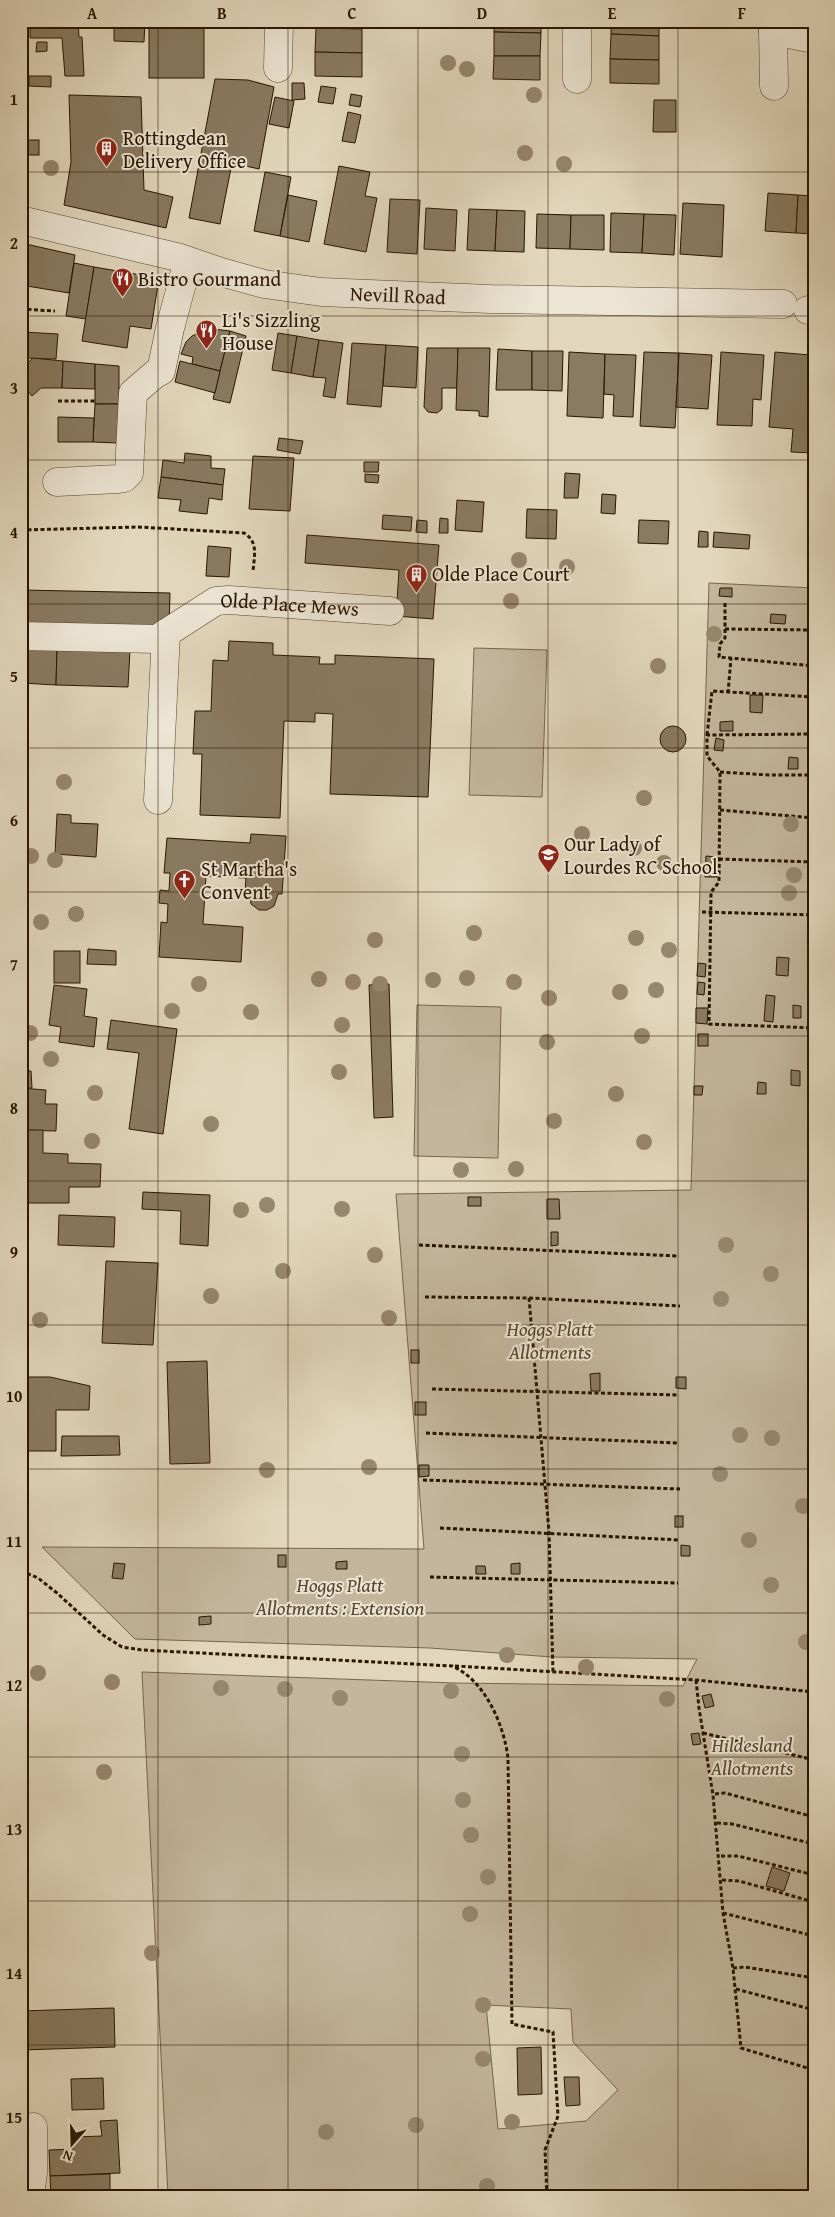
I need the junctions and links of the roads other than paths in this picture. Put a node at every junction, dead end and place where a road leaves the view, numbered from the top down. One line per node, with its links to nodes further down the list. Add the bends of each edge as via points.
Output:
1 (279, 21): 5 (street)
2 (577, 21): 6 (street)
3 (773, 26): 4 (street); 7 (street)
4 (814, 39)
5 (278, 68)
6 (577, 79)
7 (774, 86)
8 (21, 220): 9 (street, Nevill Road)
9 (188, 261): 10 (street, Nevill Road, via 264,284 321,292); 11 (street, via 162,371 154,374 133,394 129,473 118,480)
10 (802, 308)
11 (57, 482)
12 (390, 611): 13 (street, Olde Place Mews, via 216,601)
13 (166, 633): 14 (street, Olde Place Mews, via 158,639); 15 (street)
14 (21, 636)
15 (158, 800)
16 (33, 2127): 17 (street)
17 (30, 2196)

